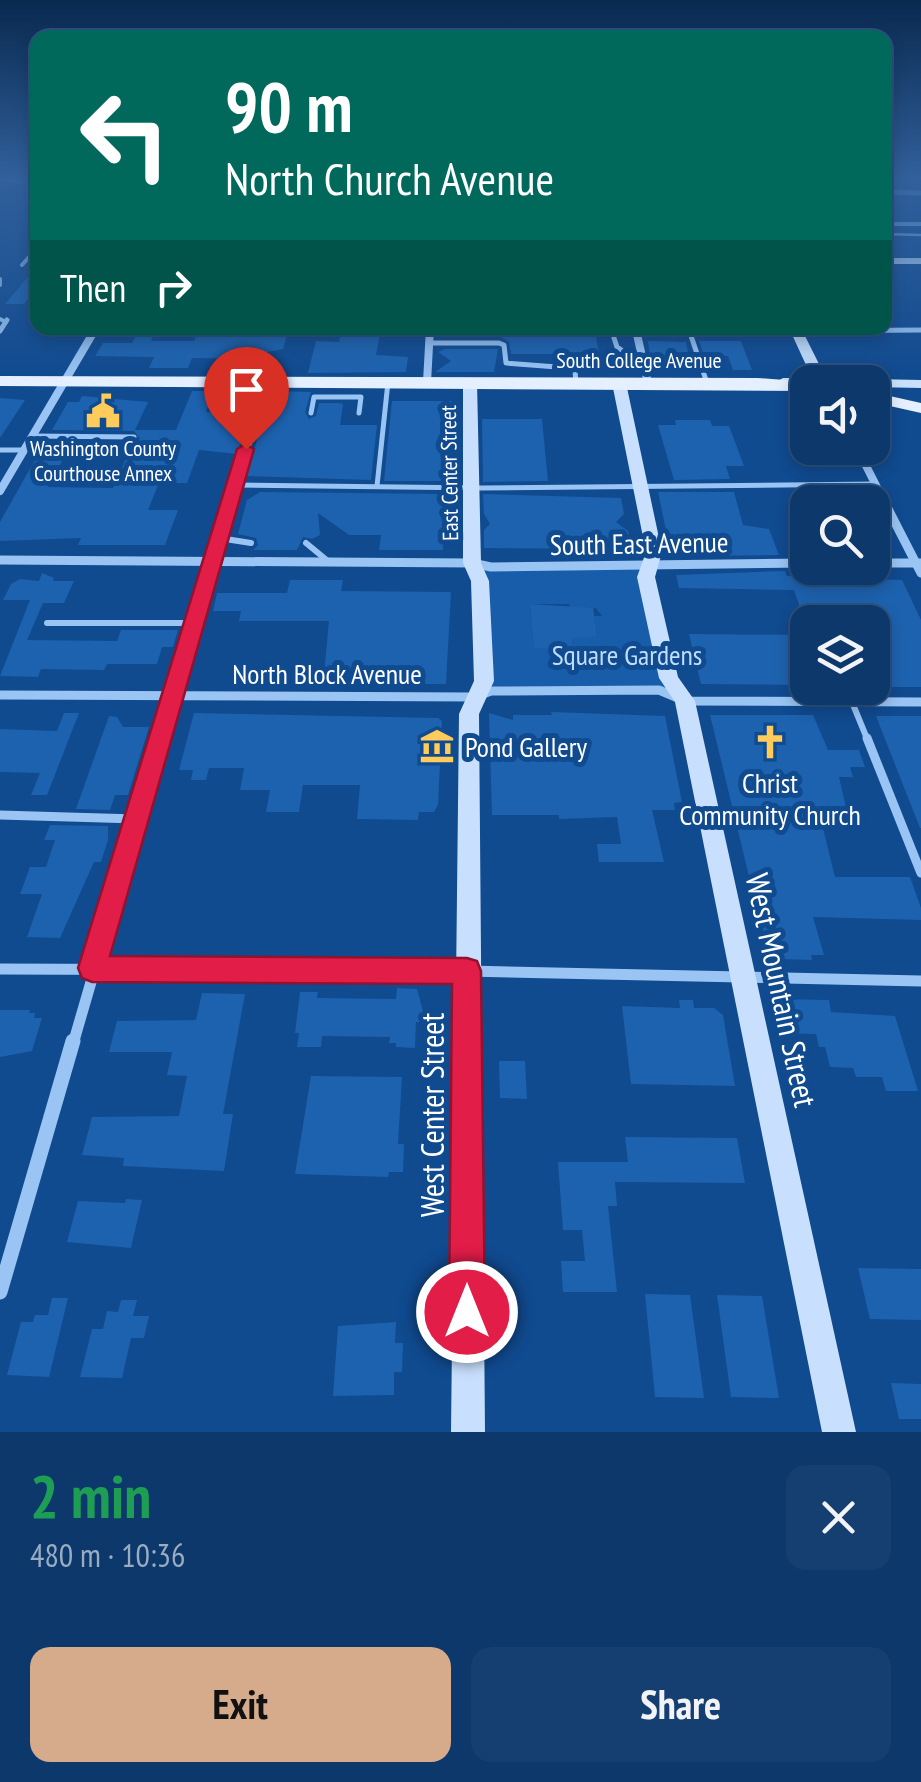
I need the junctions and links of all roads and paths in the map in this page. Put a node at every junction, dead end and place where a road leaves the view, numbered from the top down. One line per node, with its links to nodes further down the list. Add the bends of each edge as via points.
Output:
1 (30, 256): 4 (lane)
2 (892, 261): 3 (street)
3 (921, 262)
4 (22, 265)
5 (0, 319): 8 (lane, via 8,320)
6 (892, 330): 7 (lane)
7 (921, 330)
8 (0, 331)
9 (92, 335): 20 (street)
10 (430, 335): 15 (street, East Center Street)
11 (637, 335): 17 (street)
12 (691, 335): 29 (lane)
13 (799, 335): 16 (street)
14 (614, 338): 17 (lane)
15 (429, 343): 23 (street, East Center Street); 25 (lane, via 499,343 506,363 570,368)
16 (812, 360): 18 (street); 30 (street, via 798,376)
17 (644, 365): 28 (street)
18 (814, 365)
19 (0, 380): 20 (main road, South College Avenue)
20 (64, 381): 21 (main road, South College Avenue); 39 (street)
21 (266, 381): 22 (main road, South College Avenue); 44 (street)
22 (388, 382): 23 (main road, South College Avenue); 47 (lane)
23 (427, 382): 24 (main road, South College Avenue)
24 (470, 382): 25 (main road, South College Avenue); 48 (street, East Center Street)
25 (576, 382): 27 (main road, South College Avenue)
26 (790, 382): 30 (street)
27 (618, 383): 28 (main road, South College Avenue); 45 (street, West Mountain Street)
28 (648, 383): 29 (main road, South College Avenue)
29 (706, 383): 30 (main road, South College Avenue)
30 (758, 383): 33 (main road, South College Avenue)
31 (890, 383): 32 (street)
32 (918, 384): 35 (street, via 904,388)
33 (790, 385)
34 (890, 400): 35 (main road)
35 (898, 402): 36 (main road)
36 (921, 408)
37 (310, 413): 38 (lane, via 314,397 362,397)
38 (359, 414)
39 (32, 436): 40 (lane); 42 (street)
40 (134, 436)
41 (0, 450): 42 (lane)
42 (24, 450): 49 (street)
43 (866, 465): 46 (street)
44 (235, 484): 47 (lane); 50 (street)
45 (640, 484): 46 (lane); 48 (lane); 60 (street, West Mountain Street, via 654,552)
46 (876, 484): 59 (street)
47 (377, 486): 48 (lane)
48 (472, 488): 56 (street, East Center Street)
49 (0, 491)
50 (220, 538): 53 (street); 54 (lane, via 247,543)
51 (306, 544): 55 (lane)
52 (0, 560): 53 (street, South East Avenue)
53 (212, 562): 54 (street, South East Avenue); 62 (street)
54 (238, 562): 55 (street, South East Avenue)
55 (329, 562): 56 (street, South East Avenue)
56 (472, 563): 60 (street, South East Avenue); 66 (street, West Center Street, via 480,581 484,681)
57 (790, 563): 60 (street, South East Avenue)
58 (890, 563): 59 (street)
59 (918, 563): 61 (street)
60 (649, 567): 67 (street, West Mountain Street, via 668,678)
61 (921, 573)
62 (195, 622): 63 (lane); 65 (street)
63 (47, 623)
64 (0, 694): 65 (street, North Block Avenue)
65 (174, 695): 66 (street, North Block Avenue); 73 (street)
66 (474, 697): 67 (street, North Block Avenue, via 491,691 659,690); 77 (street, West Center Street)
67 (685, 701): 68 (street, North Block Avenue); 78 (street, West Mountain Street)
68 (790, 702)
69 (890, 702): 70 (street, North Block Avenue)
70 (921, 702)
71 (853, 705): 74 (lane)
72 (0, 816): 73 (lane)
73 (138, 819): 75 (street)
74 (921, 873)
75 (92, 968): 76 (street); 77 (street); 80 (street)
76 (0, 969)
77 (467, 971): 78 (street); 81 (street, West Center Street)
78 (744, 978): 79 (street); 82 (street, West Mountain Street)
79 (921, 981)
80 (0, 1292)
81 (468, 1432)
82 (839, 1432)

